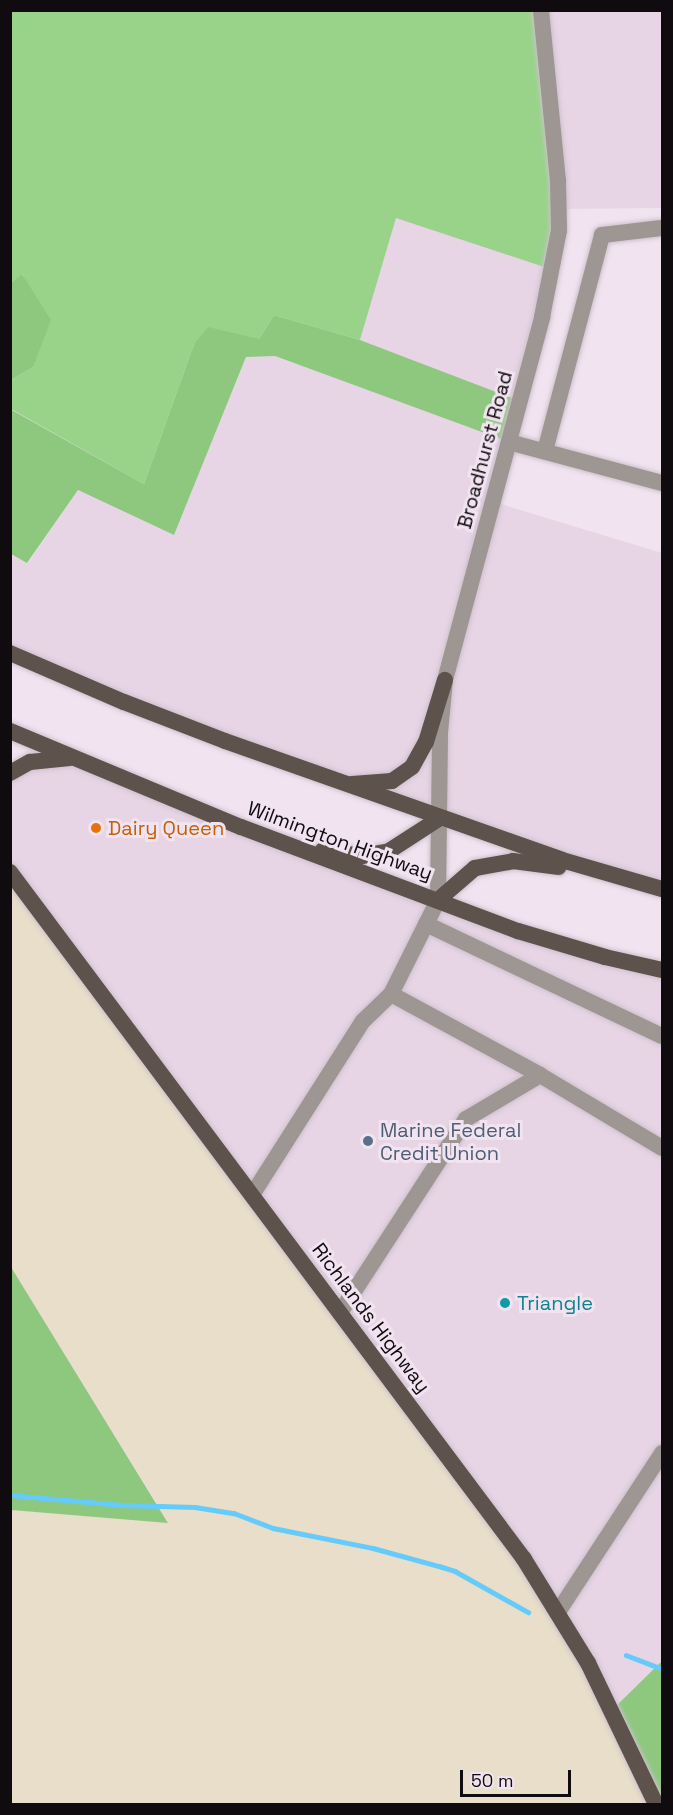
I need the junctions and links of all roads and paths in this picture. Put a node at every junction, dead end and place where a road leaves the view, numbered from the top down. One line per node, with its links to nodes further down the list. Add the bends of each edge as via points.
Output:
1 (541, 10): 3 (street, Broadhurst Road, via 560,230)
2 (663, 228): 4 (street, via 602,235)
3 (510, 442): 4 (street); 9 (street, Broadhurst Road)
4 (545, 451): 5 (street)
5 (663, 483)
6 (10, 653): 8 (main road)
7 (10, 665): 8 (main road)
8 (36, 666): 13 (main road, via 185,726)
9 (445, 680): 13 (main road, via 426,742 412,767 392,781); 14 (street, Broadhurst Road, via 440,733)
10 (10, 730): 11 (main road, Wilmington Highway)
11 (71, 758): 12 (main road, via 30,762); 15 (main road, Wilmington Highway)
12 (10, 773)
13 (346, 784): 14 (main road)
14 (440, 818): 15 (main road, via 389,851 362,856); 16 (main road); 19 (street, Broadhurst Road)
15 (283, 843): 19 (main road, Wilmington Highway)
16 (600, 873): 18 (main road); 19 (main road, via 513,861 475,868)
17 (12, 874): 26 (main road, Richlands Highway)
18 (663, 889)
19 (438, 900): 20 (street); 21 (main road, Wilmington Highway, via 518,931)
20 (426, 924): 22 (street); 23 (street)
21 (663, 970)
22 (391, 994): 24 (street); 26 (street, via 363,1021)
23 (663, 1036)
24 (540, 1075): 25 (street); 27 (street, via 466,1119)
25 (663, 1148)
26 (252, 1195): 27 (main road, Richlands Highway)
27 (340, 1312): 29 (main road, Richlands Highway, via 485,1504)
28 (661, 1458): 29 (street)
29 (558, 1612): 30 (main road, Richlands Highway, via 588,1663)
30 (656, 1804)

